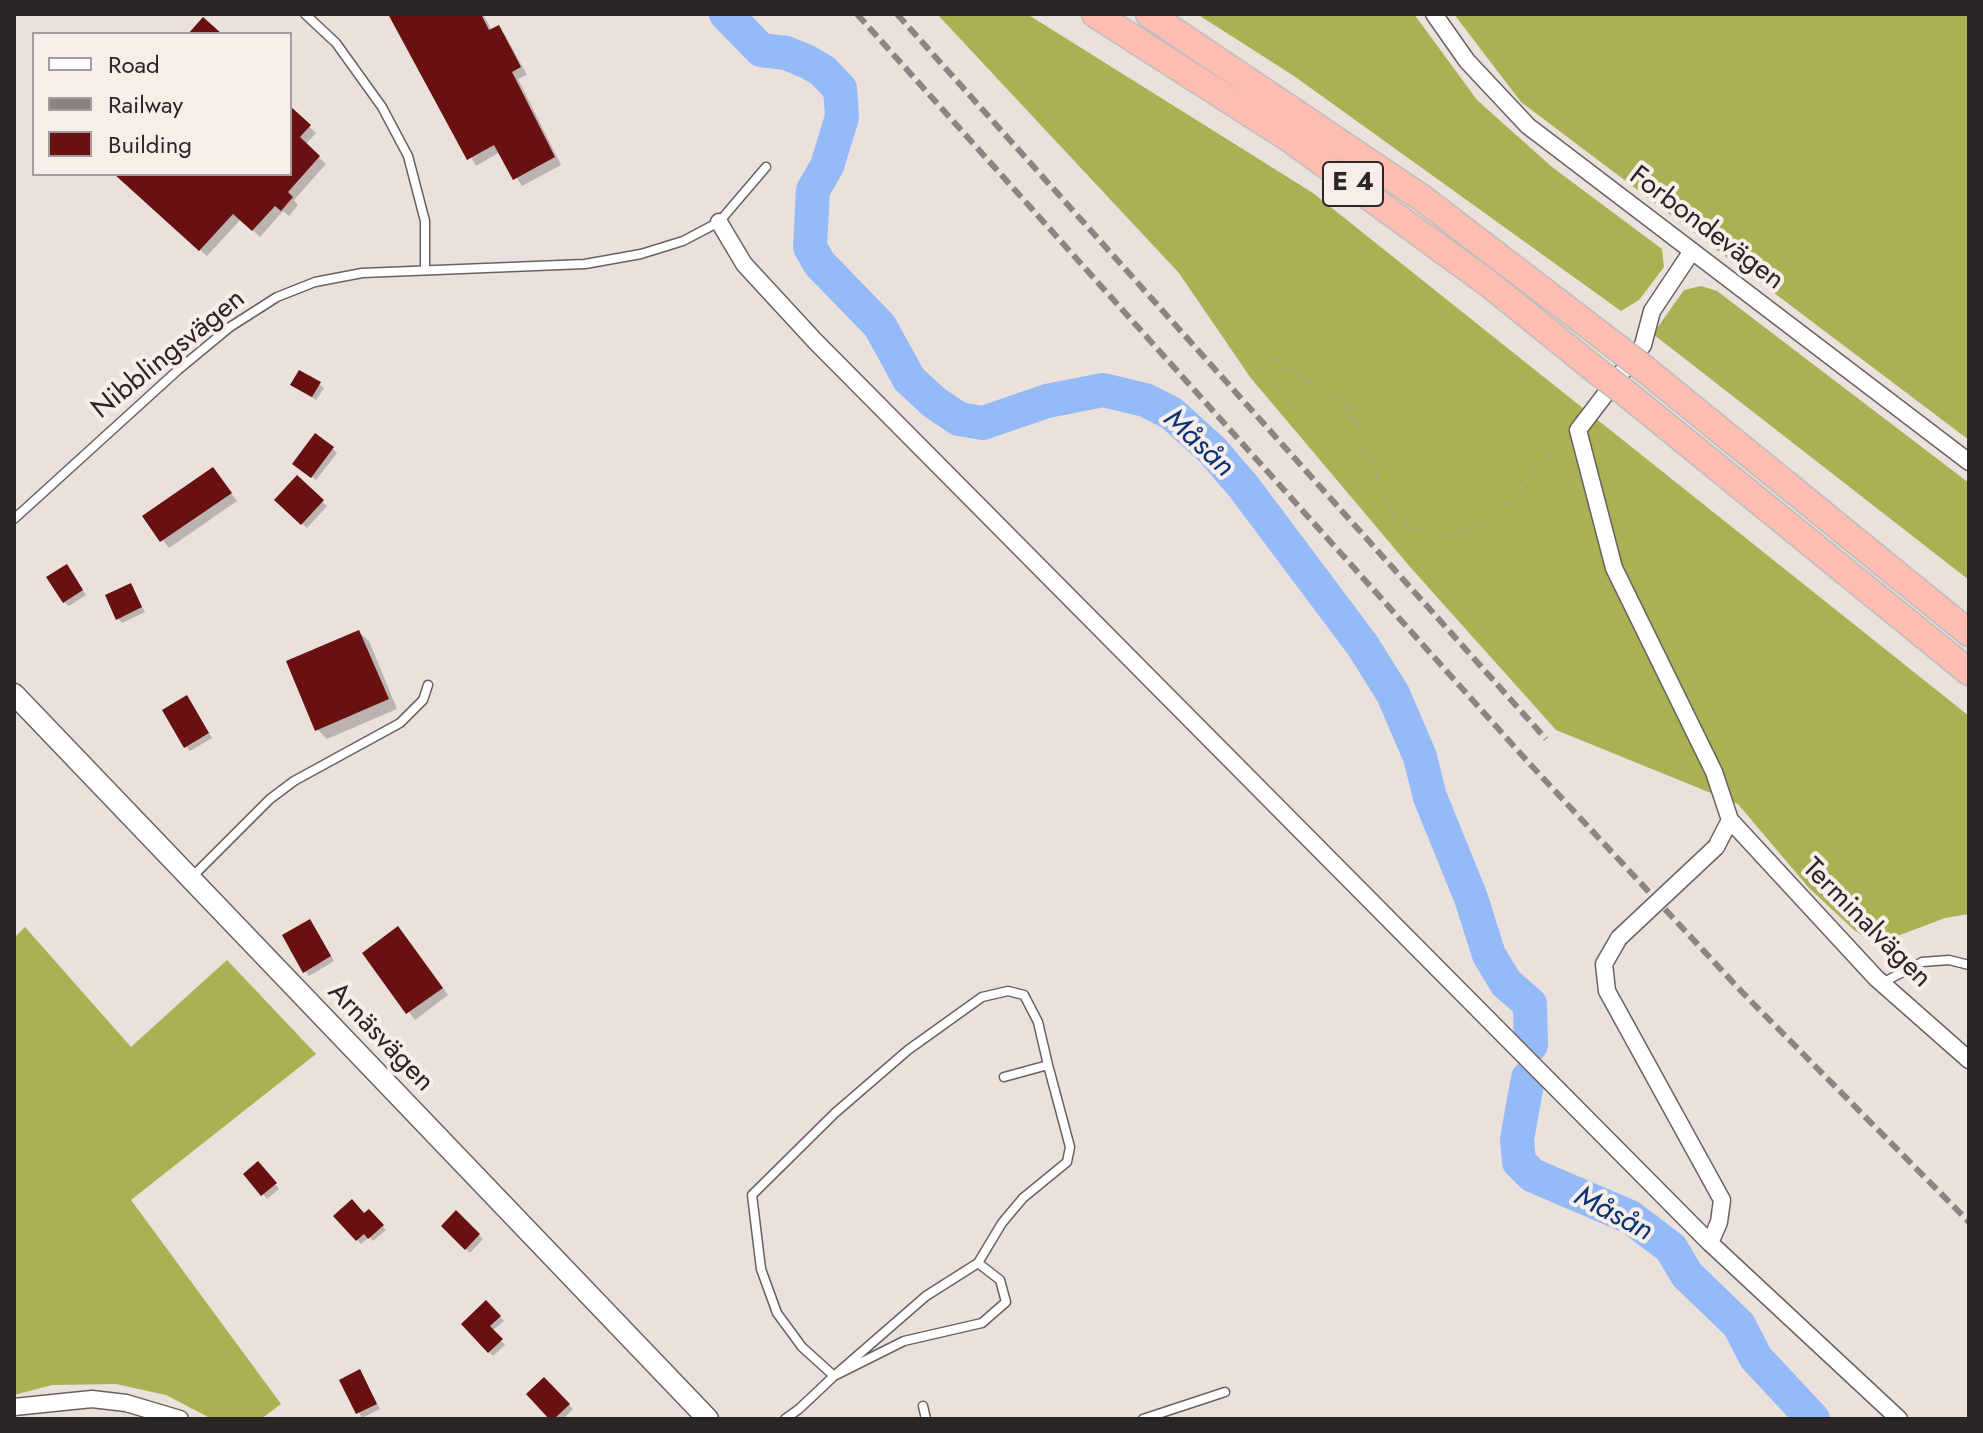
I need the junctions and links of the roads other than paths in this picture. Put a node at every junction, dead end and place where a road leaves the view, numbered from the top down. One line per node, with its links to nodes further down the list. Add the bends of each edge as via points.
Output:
1 (305, 14): 8 (lane, via 345,56 382,107 408,156 425,221)
2 (1095, 14): 12 (highway, E 4, bridge, via 1303,148 1489,284)
3 (1149, 14): 11 (highway, E 4, bridge, via 1422,198 1646,370)
4 (1434, 14): 7 (street, Forbondevägen, via 1467,61 1528,126)
5 (766, 167): 6 (lane, Nibblingsvägen)
6 (719, 222): 8 (lane, Nibblingsvägen, via 683,241 585,264); 22 (street, via 744,264 815,341)
7 (1692, 251): 9 (street, Forbondevägen); 15 (street, via 1652,311 1643,345 1578,430 1614,568 1714,772)
8 (425, 269): 10 (lane, Nibblingsvägen, via 315,282 277,297 178,370)
9 (1969, 462)
10 (14, 519)
11 (1969, 633)
12 (1969, 672)
13 (428, 685): 16 (lane, via 423,700 400,723 294,781)
14 (14, 694): 16 (street, Arnäsvägen)
15 (1730, 820): 18 (street, Terminalvägen); 22 (street, bridge, via 1716,847 1619,938 1604,964 1607,991 1722,1200)
16 (190, 879): 29 (street, Arnäsvägen)
17 (1969, 965): 18 (lane, via 1922,962)
18 (1882, 983): 19 (street, Terminalvägen)
19 (1969, 1060)
20 (1048, 1065): 21 (lane); 23 (lane, via 1070,1147 1067,1162 1023,1198); 24 (lane, via 1038,1022 1024,995 1008,991 982,997 908,1050 752,1195 761,1269 777,1313 802,1347)
21 (1004, 1077)
22 (1710, 1243): 33 (street)
23 (978, 1263): 24 (lane, via 926,1296); 24 (lane, via 1000,1280 1006,1302 982,1323 904,1341)
24 (834, 1376): 30 (lane)
25 (1225, 1392): 32 (lane)
26 (923, 1406): 31 (lane)
27 (14, 1407): 28 (street, via 92,1399)
28 (180, 1419)
29 (708, 1419)
30 (785, 1419)
31 (926, 1419)
32 (1143, 1419)
33 (1899, 1419)

